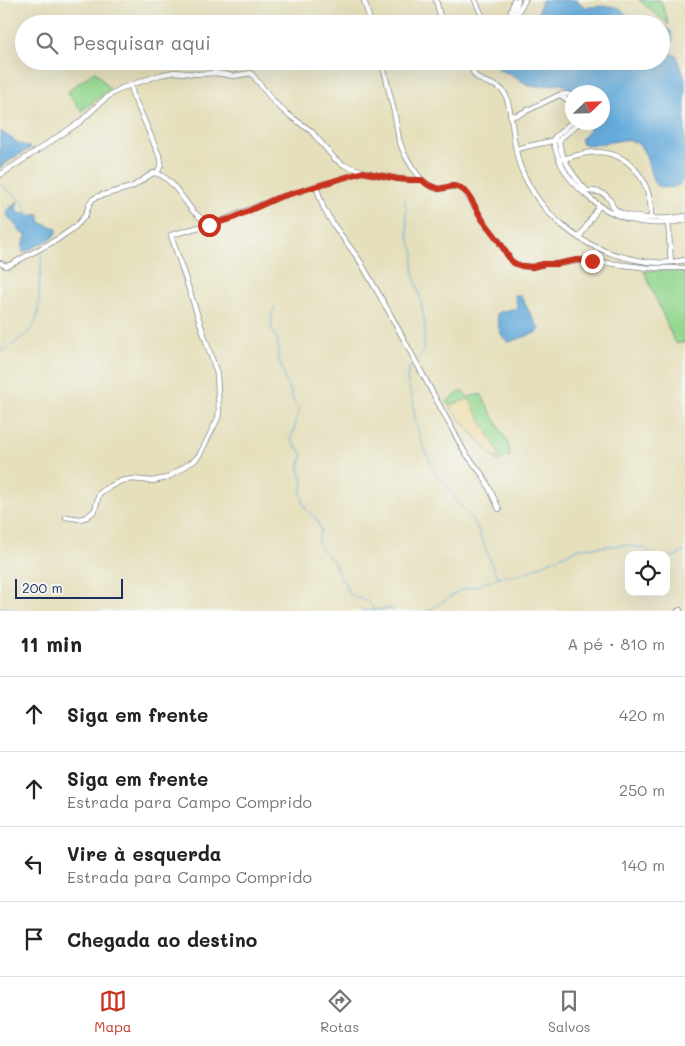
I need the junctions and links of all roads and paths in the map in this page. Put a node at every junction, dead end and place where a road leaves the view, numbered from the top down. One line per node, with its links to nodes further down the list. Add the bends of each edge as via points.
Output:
1 (364, 0): 6 (street)
2 (436, 0): 7 (street)
3 (475, 0): 8 (street)
4 (516, 0): 9 (street)
5 (526, 0): 10 (street)
6 (368, 15)
7 (440, 15)
8 (482, 15)
9 (510, 15)
10 (517, 15)
11 (384, 70): 27 (street, via 399,140)
12 (472, 70): 17 (street, via 483,81 503,90)
13 (131, 85): 24 (street, via 174,72 234,76 251,73 274,102 311,131 335,159); 25 (street, via 161,160); 26 (street, via 110,95 80,122)
14 (565, 94): 15 (street)
15 (559, 95): 16 (street); 17 (street)
16 (565, 99)
17 (511, 116): 22 (street)
18 (565, 128): 21 (street)
19 (571, 130): 20 (street)
20 (560, 139): 21 (street); 23 (street)
21 (553, 140): 22 (street); 23 (street)
22 (516, 149): 37 (street, via 520,166 542,205)
23 (562, 160): 29 (street); 33 (street, via 599,152 626,161 646,186)
24 (363, 172): 27 (street); 28 (street)
25 (156, 173): 36 (street, via 167,179 190,208); 40 (street, via 132,187 93,199 82,221 67,233 10,265)
26 (0, 175)
27 (422, 180): 41 (street, via 439,189 453,186 465,191 511,261 522,266 583,260 649,268)
28 (316, 186): 36 (street); 42 (street, via 324,209 390,312 464,451 484,477)
29 (586, 193): 30 (street); 31 (street, via 605,195)
30 (599, 206): 31 (street); 37 (street)
31 (613, 211): 33 (street); 35 (street, via 631,220 652,224)
32 (685, 216): 35 (street)
33 (651, 218): 35 (street)
34 (685, 220): 35 (street)
35 (668, 221): 39 (street)
36 (209, 225): 43 (street, via 171,235 218,374 218,418 204,448 195,460 167,478 121,481 99,494 95,510 87,517 80,520)
37 (579, 238): 39 (street, via 624,258)
38 (685, 260): 39 (street)
39 (670, 262)
40 (0, 263)
41 (685, 268)
42 (499, 509)
43 (66, 517)

